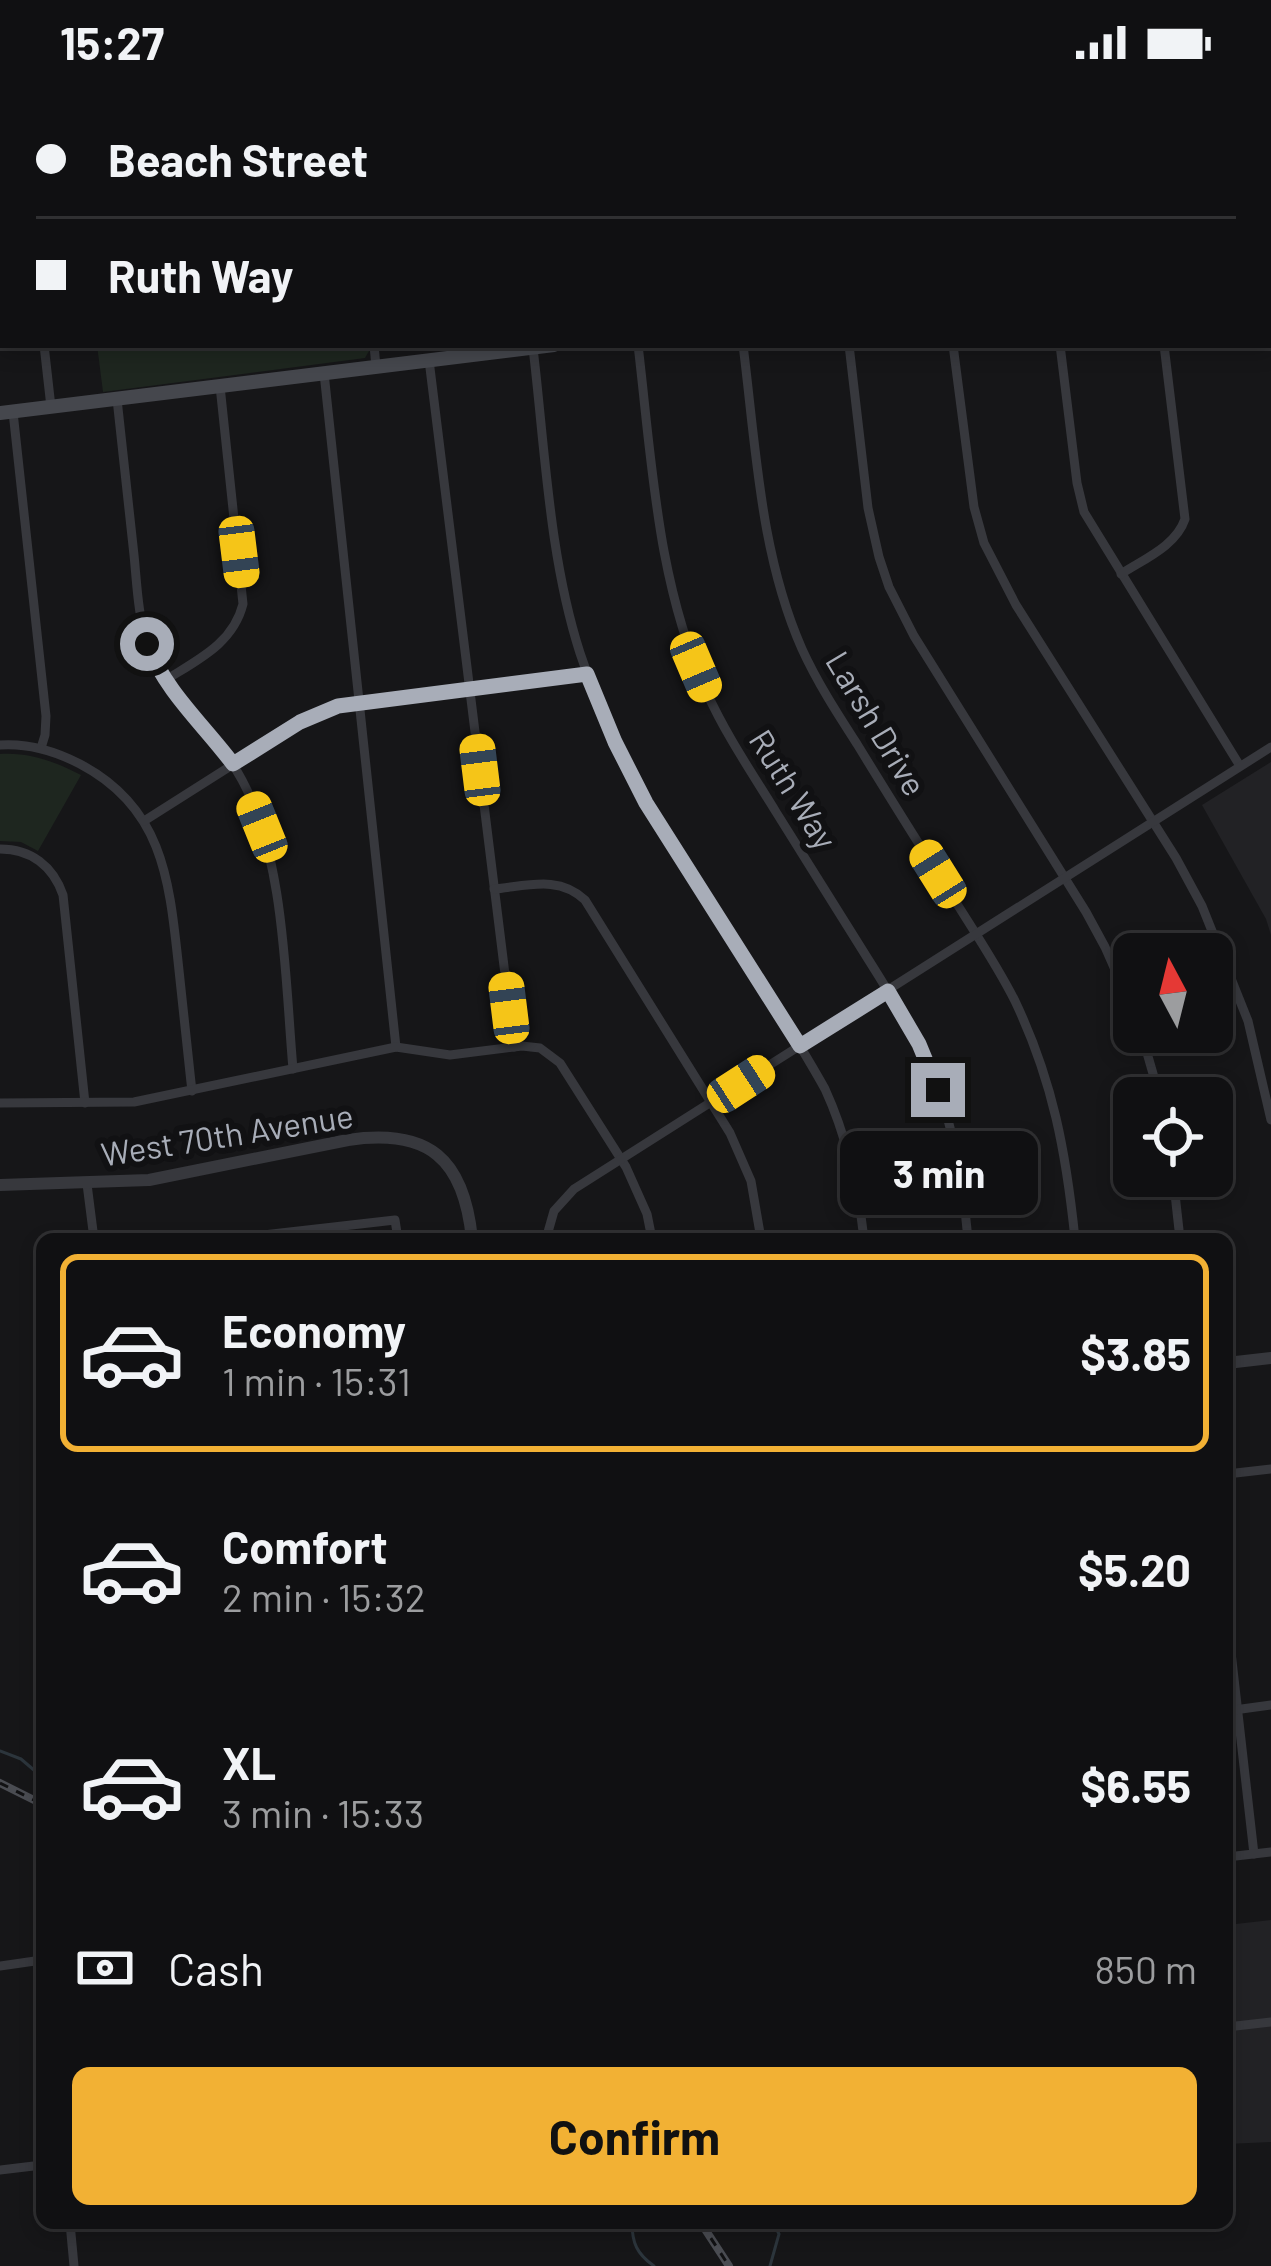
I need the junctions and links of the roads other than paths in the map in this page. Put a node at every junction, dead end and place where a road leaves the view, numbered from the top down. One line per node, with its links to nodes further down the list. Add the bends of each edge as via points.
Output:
1 (44, 348): 15 (street)
2 (374, 348): 11 (street)
3 (533, 348): 10 (main road); 18 (street, via 558,560)
4 (638, 348): 34 (street, Ruth Way, via 664,557 696,667 739,753)
5 (743, 348): 32 (street, Larsh Drive, via 765,524 789,617 835,709)
6 (849, 348): 30 (street, via 868,508 889,587)
7 (953, 348): 28 (street, via 984,543)
8 (1060, 348): 17 (street, via 1084,512)
9 (1164, 348): 17 (street, via 1185,519 1171,541)
10 (430, 360): 11 (main road); 20 (street)
11 (376, 367): 12 (main road)
12 (324, 374): 13 (main road); 21 (street)
13 (220, 386): 14 (main road); 19 (street, via 243,604 222,643)
14 (117, 399): 15 (main road); 19 (street, via 140,610)
15 (52, 407): 16 (main road)
16 (7, 412): 24 (street, via 46,716)
17 (1120, 574): 26 (street)
18 (587, 674): 20 (street); 35 (street, via 646,803)
19 (164, 681): 25 (street)
20 (470, 690): 21 (street); 31 (street)
21 (360, 702): 25 (street, via 312,716); 36 (street)
22 (0, 745): 24 (street)
23 (1271, 747): 26 (street)
24 (41, 748): 27 (street, via 105,779)
25 (233, 764): 27 (street); 38 (street, via 273,868)
26 (1240, 766): 28 (street)
27 (144, 820): 40 (street, via 168,880)
28 (1153, 822): 30 (street); 39 (street, via 1215,934)
29 (0, 849): 42 (street, via 42,862 63,895)
30 (1066, 878): 32 (street); 33 (street)
31 (494, 889): 37 (street); 43 (street, via 556,883 580,895)
32 (976, 935): 34 (street); 58 (street, Larsh Drive, via 1014,999 1049,1090)
33 (1113, 965)
34 (888, 991): 35 (street); 57 (street, Ruth Way, via 946,1113)
35 (800, 1046): 43 (street); 56 (street, via 845,1138)
36 (396, 1047): 37 (street, via 450,1055); 38 (street)
37 (514, 1047): 45 (street, via 553,1055)
38 (293, 1069): 40 (street)
39 (1266, 1072): 44 (street)
40 (191, 1091): 42 (street)
41 (0, 1103): 42 (street)
42 (85, 1103)
43 (711, 1103): 45 (street); 55 (street, via 751,1181)
44 (1271, 1120)
45 (622, 1160): 53 (street, via 557,1205); 54 (street)
46 (87, 1184): 47 (street, West 70th Avenue); 49 (street); 52 (street, West 70th Avenue, via 397,1137 450,1168 467,1199)
47 (0, 1185)
48 (1175, 1197): 59 (street)
49 (93, 1233)
50 (281, 1233): 51 (street, via 395,1220)
51 (397, 1233)
52 (471, 1233)
53 (547, 1233)
54 (650, 1233)
55 (760, 1233)
56 (863, 1233)
57 (967, 1233)
58 (1074, 1233)
59 (1179, 1233)
60 (1271, 1358): 61 (street)
61 (1233, 1362)
62 (1271, 1469): 63 (street)
63 (1233, 1473)
64 (1271, 1706): 65 (street)
65 (1233, 1710)
66 (1233, 1717): 68 (street)
67 (1271, 1852): 68 (street)
68 (1254, 1854): 69 (street)
69 (1233, 1856)
70 (36, 1961): 71 (street)
71 (0, 1966)
72 (1271, 2022): 73 (street)
73 (1233, 2026)
74 (36, 2165): 75 (street)
75 (0, 2170)
76 (71, 2229): 77 (street)
77 (74, 2266)

